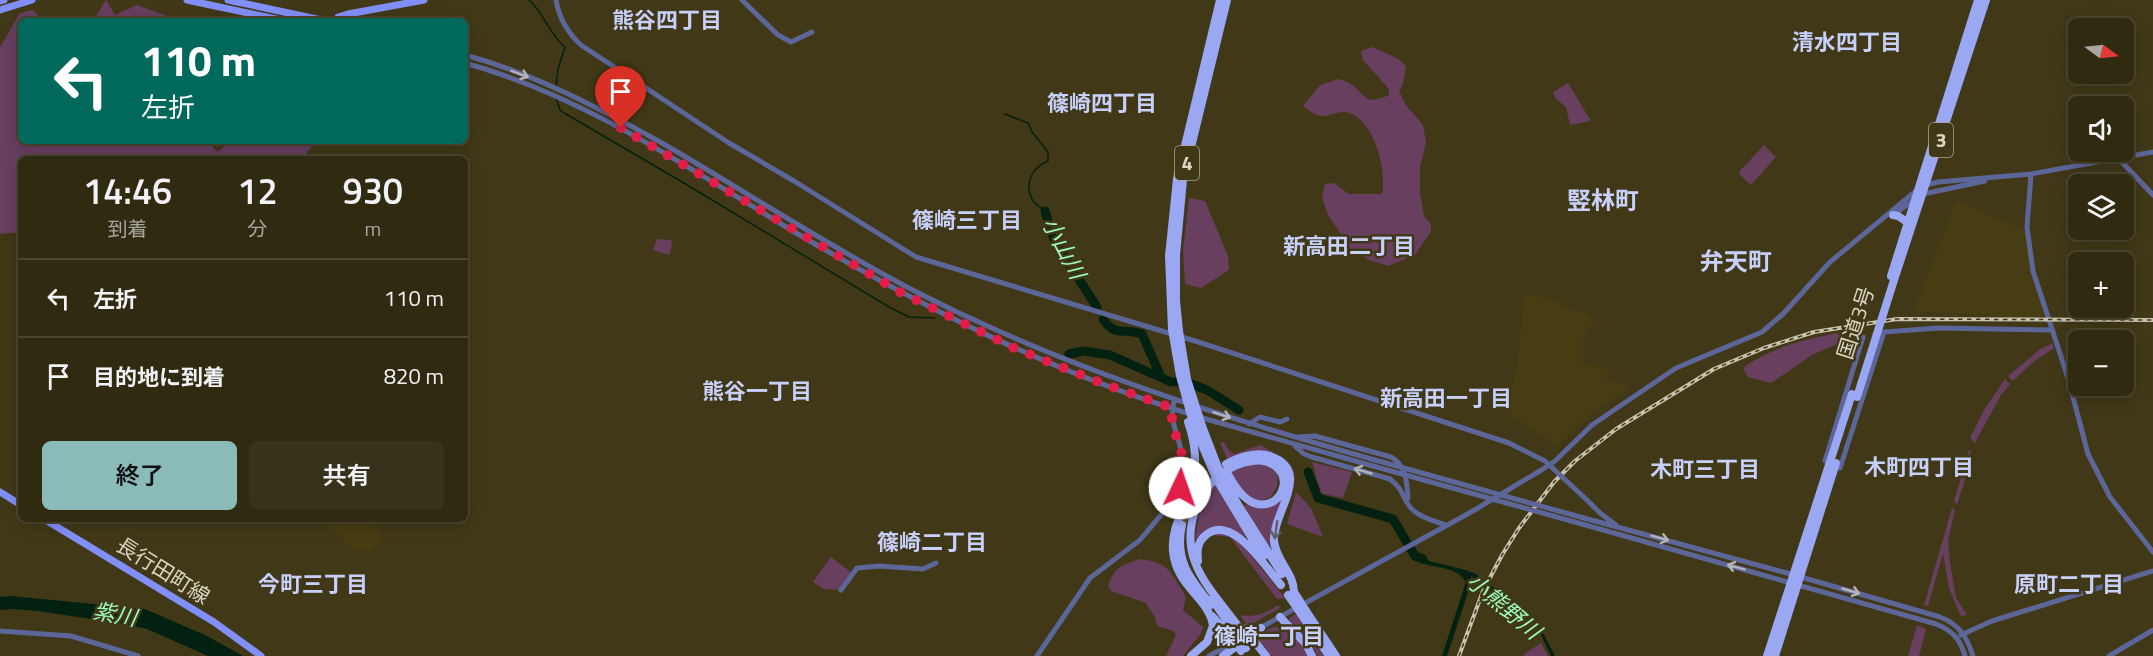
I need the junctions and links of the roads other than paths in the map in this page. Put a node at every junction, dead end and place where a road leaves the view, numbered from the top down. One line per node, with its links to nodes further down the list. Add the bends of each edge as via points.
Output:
1 (32, 0): 11 (main road)
2 (187, 0): 12 (main road)
3 (228, 0): 13 (main road)
4 (424, 0): 14 (main road)
5 (556, 0): 59 (street, bridge, via 561,18 581,45 729,143 916,257 1192,340 1509,443 1545,461 1600,513)
6 (742, 0): 15 (street, via 778,35 791,42)
7 (1220, 0): 35 (highway, 4, via 1177,179 1169,256)
8 (1227, 0): 35 (highway, 4, via 1183,180)
9 (1978, 0): 22 (highway, 国道3号 / 3)
10 (1986, 0): 22 (highway, 国道3号 / 3)
11 (0, 10)
12 (271, 18)
13 (312, 18)
14 (337, 18)
15 (812, 33)
16 (468, 56): 38 (street, one-way to 38, via 579,98 960,314 1076,365)
17 (468, 64): 39 (street, via 525,84 621,128 859,269 957,321 1025,353)
18 (2153, 152): 19 (street)
19 (2134, 155)
20 (2096, 162): 23 (street)
21 (2122, 162): 29 (street)
22 (1927, 173): 25 (street); 26 (highway, 国道3号 / 3); 28 (highway, 国道3号 / 3)
23 (2031, 174): 24 (street); 36 (street, via 2027,227 2033,271)
24 (1995, 179): 25 (street); 27 (street)
25 (1938, 182): 26 (street)
26 (1926, 184): 27 (street); 28 (highway, 国道3号 / 3)
27 (1966, 186): 28 (street)
28 (1920, 192): 30 (highway, 国道3号 / 3); 33 (street, via 1892,209); 34 (highway, 国道3号 / 3)
29 (2153, 195)
30 (1914, 199): 31 (street); 32 (highway, 国道3号 / 3)
31 (1893, 215): 32 (highway); 33 (street)
32 (1907, 222): 34 (highway, 国道3号 / 3)
33 (1877, 225): 58 (street, via 1830,262 1762,332 1676,368 1592,425 1544,469)
34 (1892, 280): 65 (highway, 国道3号 / 3, bridge)
35 (1175, 330): 42 (highway, 4, bridge); 42 (highway, 4, bridge, via 1176,357)
36 (2052, 330): 49 (street, via 1939,328 1884,332); 61 (street, via 2093,467 2116,505)
37 (1863, 337): 47 (street)
38 (1175, 399): 39 (street); 41 (street, one-way to 41)
39 (1172, 408): 43 (street); 82 (street, via 1172,423 1182,455 1176,497 1140,540 1090,578)
40 (1287, 419): 41 (street, via 1280,422 1260,417)
41 (1249, 423): 43 (street); 44 (street)
42 (1197, 424): 46 (highway); 50 (highway, 4, bridge)
43 (1243, 430): 45 (street)
44 (1294, 437): 48 (street); 53 (street, via 1315,436 1391,457 1404,473)
45 (1293, 444): 48 (street); 53 (street, one-way to 45, via 1401,487 1390,479 1304,454)
46 (1194, 447): 69 (highway, via 1194,477 1175,530 1173,548 1180,576); 76 (highway, via 1196,483 1185,537 1187,557 1194,574)
47 (1825, 461)
48 (1374, 463): 55 (street, bridge)
49 (1840, 468)
50 (1223, 477): 64 (highway, via 1257,504 1272,503 1279,497 1284,480 1279,468 1260,460 1232,467 1210,483 1197,509 1191,541 1194,562); 66 (highway, 4, via 1244,527); 68 (highway, 4)
51 (1202, 483): 68 (highway, one-way to 68, via 1222,466 1249,455 1266,454 1283,463 1291,487 1277,520 1274,543 1294,583)
52 (0, 492): 54 (main road)
53 (1408, 502): 58 (street, via 1419,514)
54 (18, 503)
55 (1583, 521): 59 (street); 65 (street, one-way to 55)
56 (49, 522): 81 (main road, 長行田町線, via 214,622)
57 (1182, 525): 60 (highway)
58 (1446, 525): 72 (street)
59 (1623, 528): 65 (street, one-way to 65)
60 (1179, 538): 69 (highway, via 1180,562); 76 (highway, via 1181,557 1189,575)
61 (2153, 552)
62 (936, 562): 67 (street, via 923,569 857,568)
63 (2153, 571): 77 (street, via 1992,621)
64 (1207, 580): 66 (highway, via 1198,562 1198,547 1206,535 1220,530 1241,538); 76 (highway); 76 (highway, via 1226,606)
65 (1796, 580): 77 (street, one-way to 77, via 1940,617); 78 (street, via 1936,624); 92 (highway, 国道3号 / 3); 93 (highway, 国道3号 / 3)
66 (1281, 585): 68 (highway, 4)
67 (841, 590)
68 (1291, 594): 71 (highway, 4, bridge)
69 (1195, 595): 70 (highway)
70 (1206, 609): 76 (highway); 83 (highway, via 1212,620 1212,634)
71 (1303, 612): 90 (highway, 4); 91 (highway, 4)
72 (1280, 617): 73 (street); 89 (highway)
73 (1262, 628): 84 (street); 85 (highway)
74 (2153, 630): 96 (street)
75 (0, 631): 80 (street, via 71,636)
76 (1237, 632): 79 (highway, bridge); 79 (highway, bridge)
77 (1964, 634): 78 (street); 95 (street)
78 (1957, 637): 94 (street)
79 (1248, 648): 86 (highway); 87 (highway); 88 (highway)
80 (138, 656)
81 (261, 656)
82 (1037, 656)
83 (1191, 656)
84 (1209, 656)
85 (1223, 656)
86 (1252, 656)
87 (1260, 656)
88 (1266, 656)
89 (1312, 656)
90 (1329, 656)
91 (1336, 656)
92 (1767, 656)
93 (1775, 656)
94 (1965, 656)
95 (1973, 656)
96 (2109, 656)

